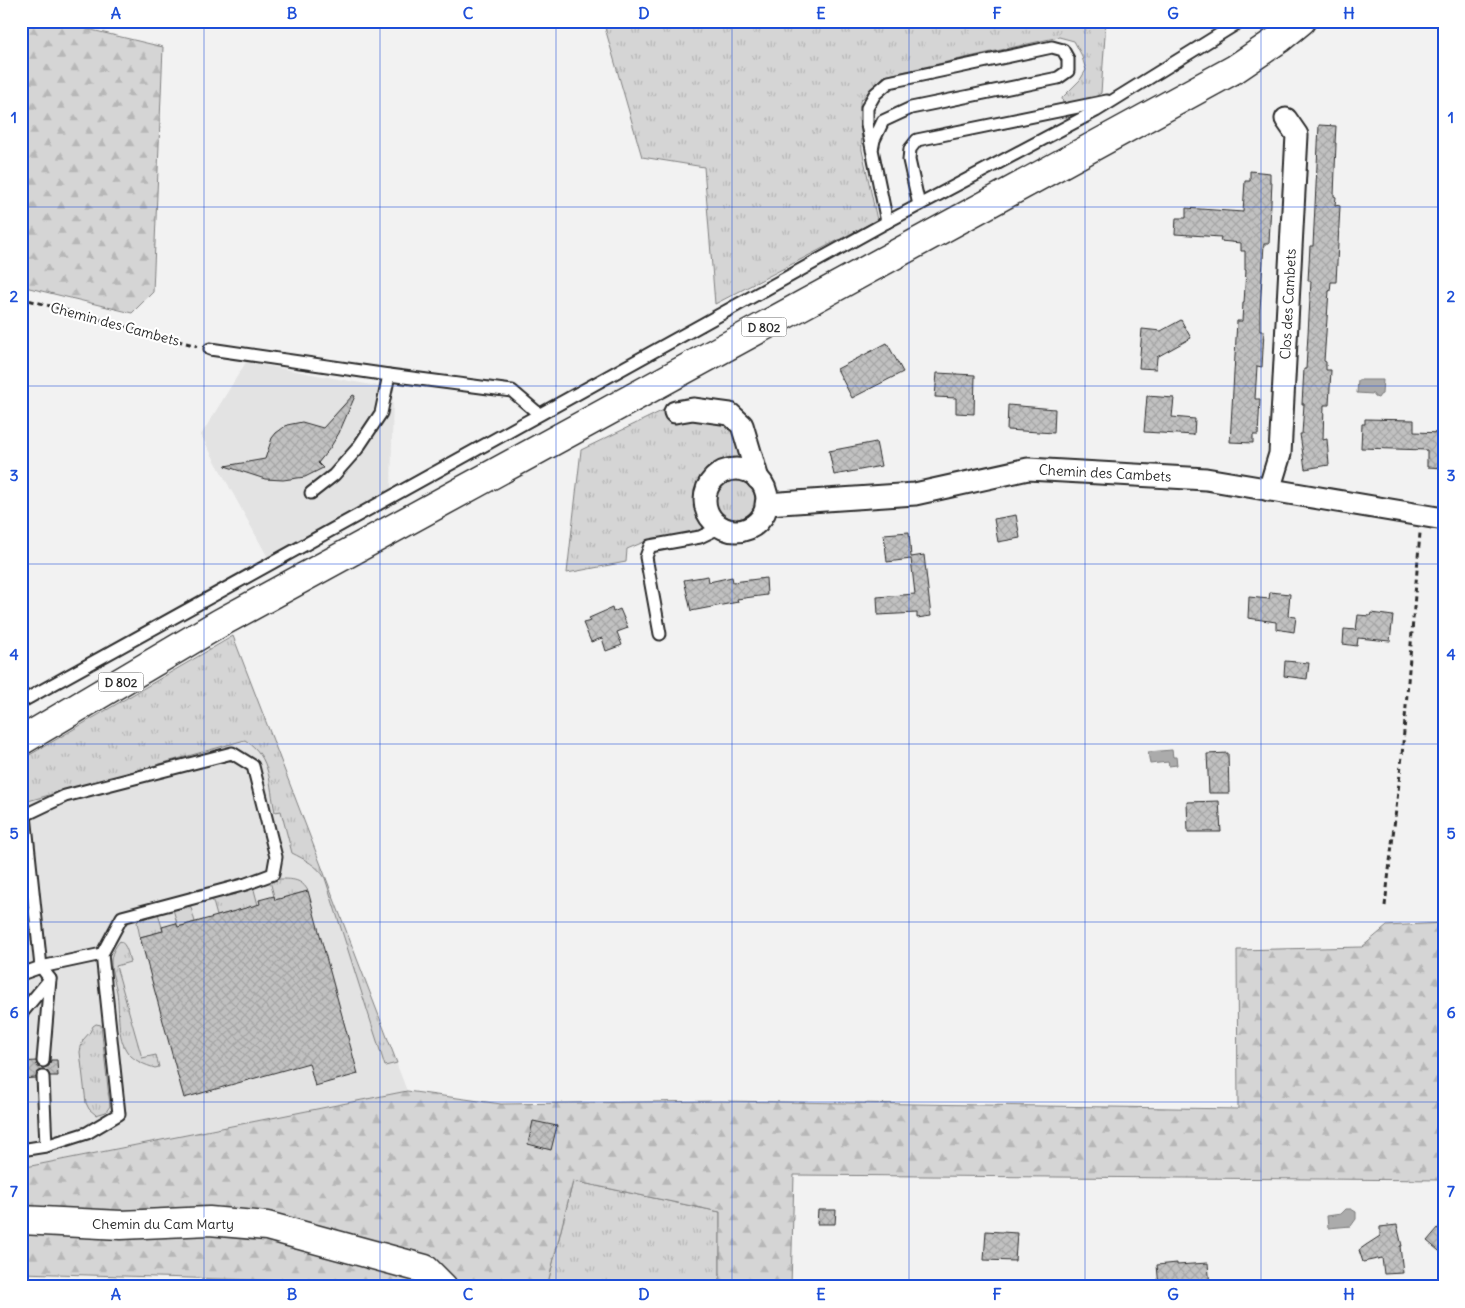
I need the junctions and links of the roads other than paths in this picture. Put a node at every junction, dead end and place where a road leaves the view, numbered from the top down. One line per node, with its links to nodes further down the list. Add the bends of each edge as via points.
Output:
1 (1241, 21): 3 (lane)
2 (1301, 21): 20 (main road, D 802, via 1235,68 220,623)
3 (1116, 99): 6 (lane); 6 (lane, via 917,140 910,149 910,160)
4 (1286, 119): 13 (street, Clos des Cambets, via 1297,135 1280,454)
5 (872, 150): 5 (lane, via 883,122 911,108 1058,78 1068,71 1068,59 1063,50 1052,47 889,82 875,94 867,108); 7 (lane)
6 (919, 205): 7 (lane)
7 (887, 222): 11 (lane)
8 (205, 348): 9 (lane)
9 (389, 375): 11 (lane, via 512,390); 14 (lane, via 381,413 358,449 334,475)
10 (675, 412): 12 (street, via 693,410 730,414 742,424)
11 (539, 414): 19 (lane)
12 (758, 479): 15 (street, via 764,486); 17 (street, via 740,469 719,474 711,481 704,501 712,520)
13 (1269, 490): 15 (street, Chemin des Cambets, via 1206,479 1028,469 915,494); 16 (street, Chemin des Cambets)
14 (311, 493)
15 (766, 504): 17 (street, via 758,521 749,527 730,530)
16 (1444, 519)
17 (721, 527): 18 (lane, via 700,537 650,546 646,557)
18 (660, 634)
19 (21, 702)
20 (21, 741)
21 (23, 815): 22 (lane, via 65,796 232,753 253,766 276,856 273,874 122,917); 23 (lane)
22 (102, 954): 23 (lane); 29 (lane, via 119,1114 87,1133)
23 (41, 967): 24 (lane); 25 (lane)
24 (21, 974)
25 (50, 979): 26 (lane); 27 (lane)
26 (21, 1014)
27 (43, 1060)
28 (43, 1077): 29 (lane)
29 (46, 1146): 30 (lane)
30 (21, 1150)
31 (21, 1220): 32 (main road, Chemin du Cam Marty, via 121,1225 209,1221 267,1226 425,1269)
32 (442, 1287)

